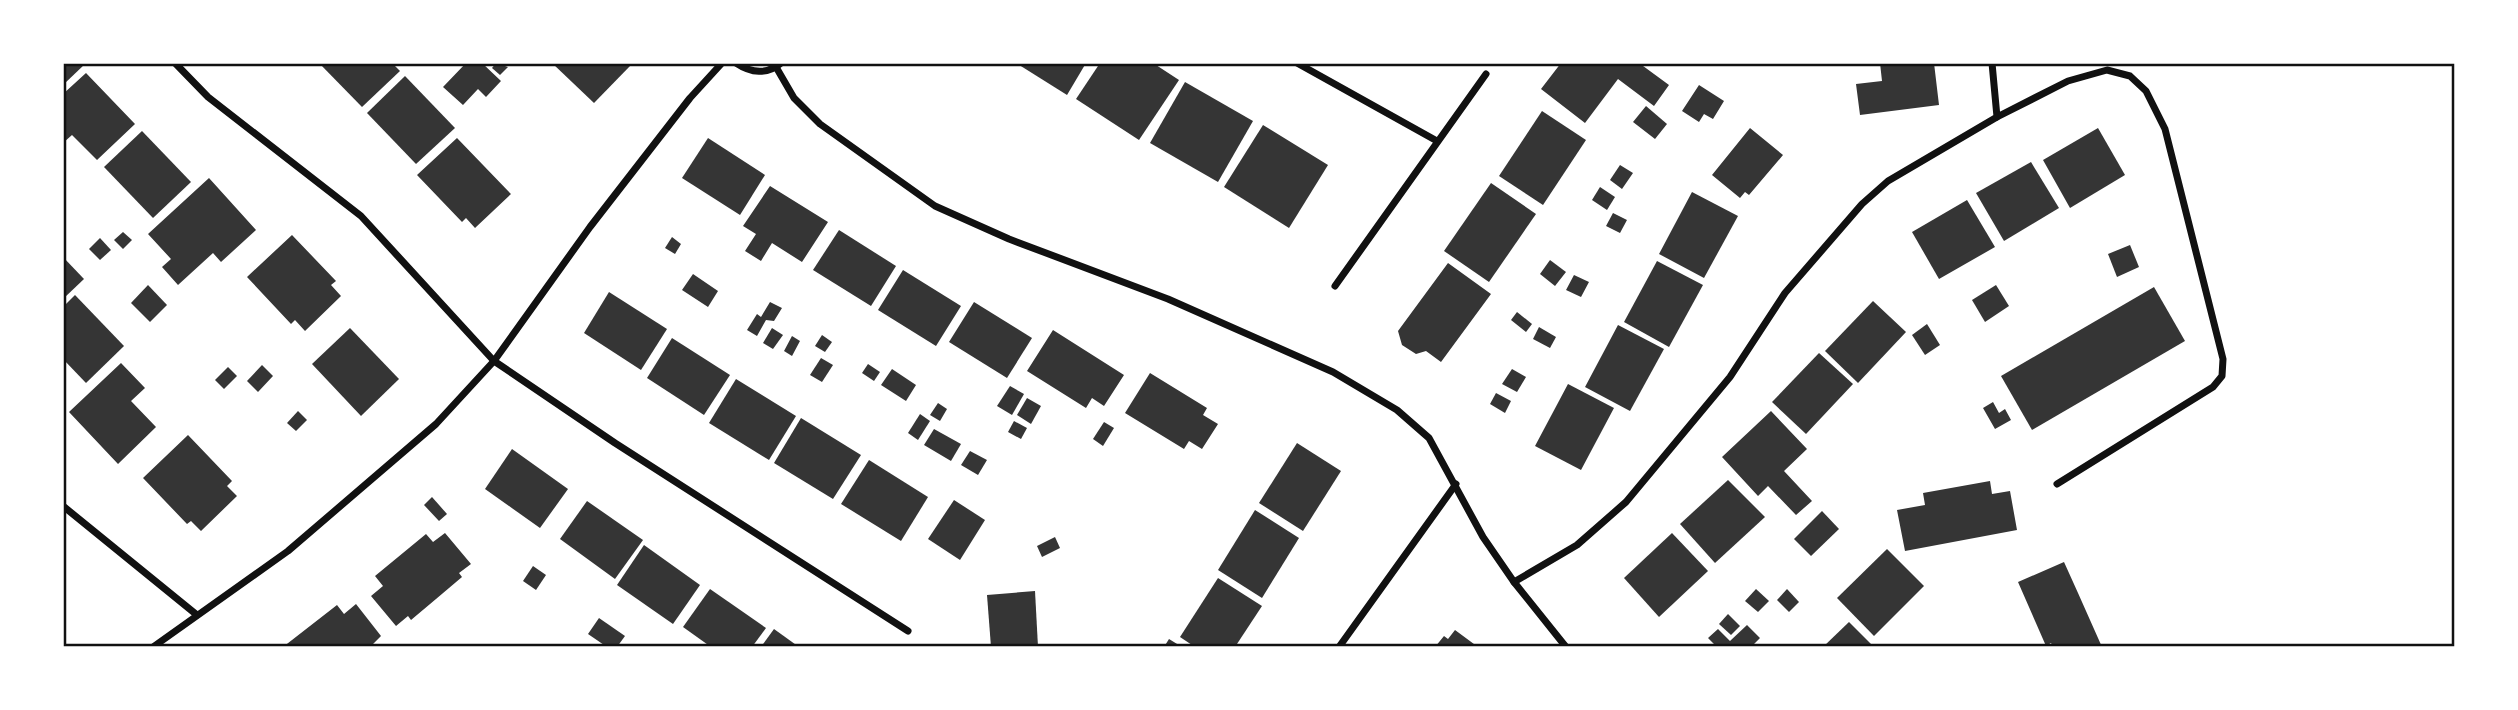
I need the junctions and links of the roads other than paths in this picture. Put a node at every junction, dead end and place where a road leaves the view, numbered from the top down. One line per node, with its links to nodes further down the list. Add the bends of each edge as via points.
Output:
1 (175, 63): 13 (street, via 208,97 361,216)
2 (722, 63): 13 (street, via 598,216)
3 (737, 63): 7 (street, via 756,71)
4 (1297, 63): 8 (street)
5 (1319, 63): 8 (street)
6 (1992, 63): 10 (street)
7 (778, 65): 14 (street, via 789,91 820,124 935,206 1168,299 1333,372 1378,397 1417,427)
8 (1314, 72): 11 (street)
9 (1486, 74): 11 (street)
10 (1997, 117): 15 (street, via 2067,81 2107,70 2130,76 2146,91 2165,129 2223,359 2222,376 2213,387); 17 (street, via 1888,181 1862,204 1785,293 1730,377 1617,511 1577,545)
11 (1437, 141): 12 (street)
12 (1335, 286)
13 (494, 361): 18 (street, via 436,424 381,473 288,551); 19 (street)
14 (1456, 484): 17 (street, via 1483,537); 21 (street)
15 (2057, 484)
16 (63, 506): 18 (street)
17 (1514, 582): 22 (street)
18 (197, 615): 20 (street)
19 (908, 631)
20 (153, 647)
21 (1339, 647)
22 (1566, 647)

